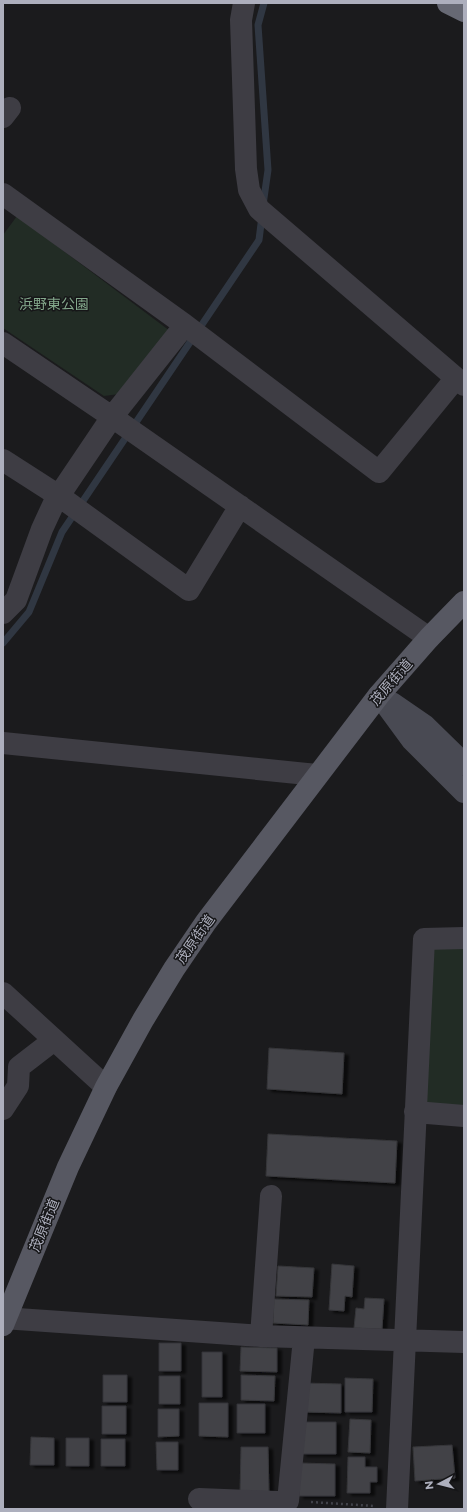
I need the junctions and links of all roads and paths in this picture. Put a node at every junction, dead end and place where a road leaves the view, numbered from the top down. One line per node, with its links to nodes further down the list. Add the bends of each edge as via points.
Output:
1 (244, 3): 7 (street, via 241,20 246,169 249,190 259,209)
2 (448, 3): 3 (highway)
3 (464, 11)
4 (3, 194): 5 (street)
5 (185, 325): 7 (street, via 379,472); 8 (street)
6 (3, 343): 8 (street)
7 (460, 381)
8 (112, 417): 10 (street); 11 (street)
9 (3, 460): 10 (street)
10 (59, 496): 11 (street, via 189,590); 13 (street, via 42,529 16,600)
11 (240, 506): 14 (street)
12 (464, 602): 14 (main road, 茂原街道)
13 (3, 614)
14 (429, 638): 15 (main road, 茂原街道)
15 (379, 695): 17 (street, via 424,725); 18 (main road, 茂原街道); 19 (street, via 412,740)
16 (3, 743): 18 (street)
17 (464, 764)
18 (317, 775): 23 (main road, 茂原街道, via 190,945 143,1020)
19 (464, 792)
20 (464, 938): 25 (street, via 424,939)
21 (3, 993): 22 (street)
22 (54, 1040): 23 (street); 24 (street, via 19,1067 18,1086)
23 (106, 1087): 28 (main road, 茂原街道, via 68,1167)
24 (3, 1109)
25 (415, 1112): 26 (street); 31 (street)
26 (464, 1116)
27 (271, 1196): 29 (street)
28 (4, 1321): 29 (street)
29 (261, 1336): 30 (street)
30 (304, 1338): 31 (street); 34 (street)
31 (405, 1341): 32 (street); 35 (street)
32 (464, 1342)
33 (199, 1499): 34 (street)
34 (288, 1501): 35 (path)
35 (397, 1508)

